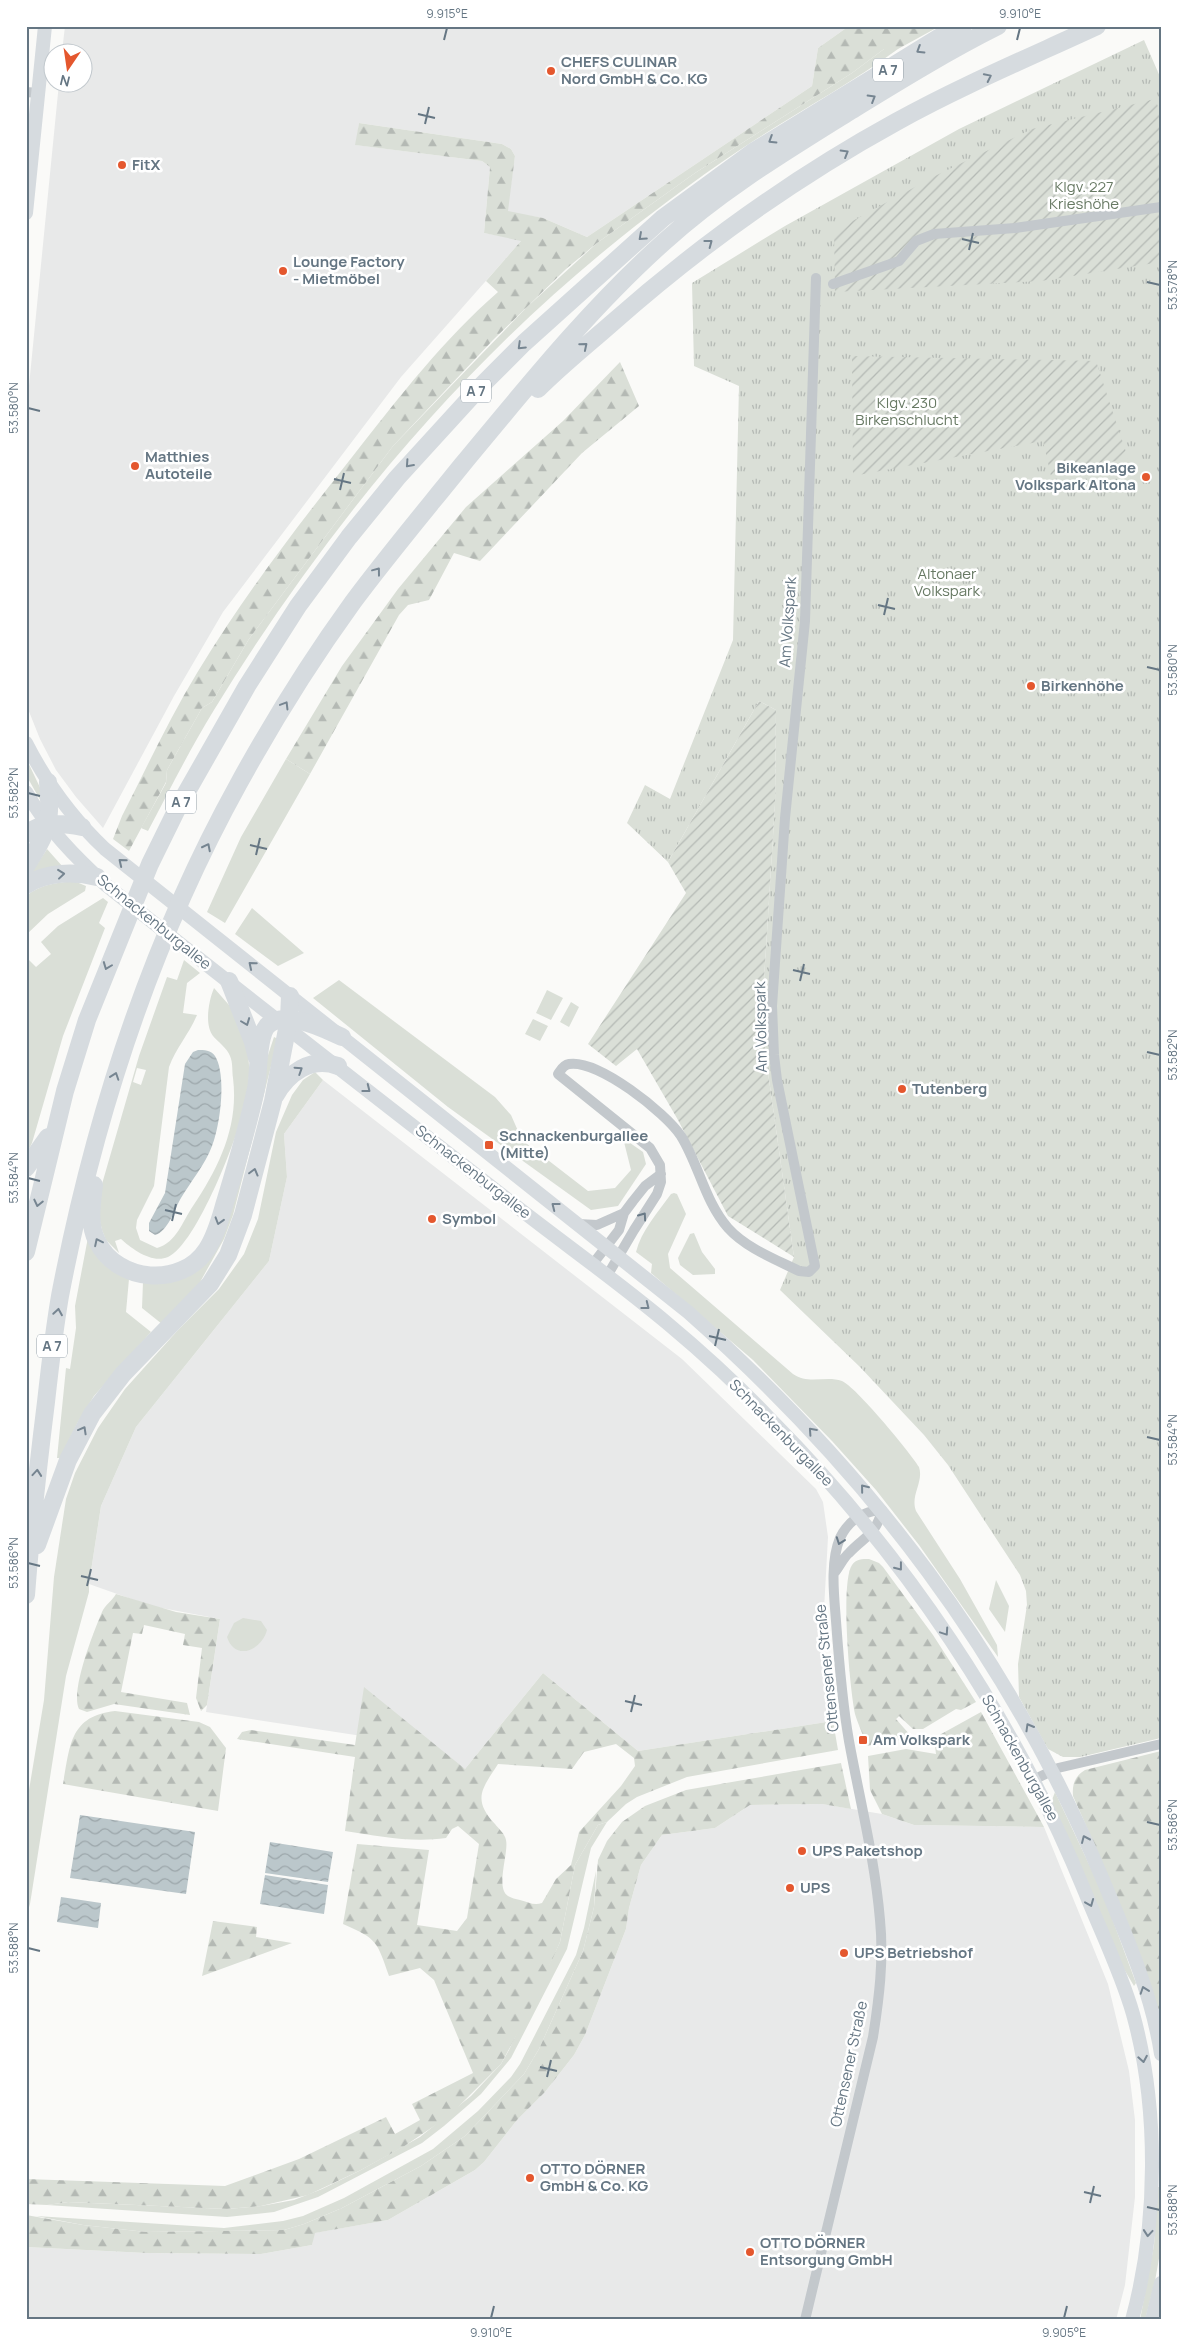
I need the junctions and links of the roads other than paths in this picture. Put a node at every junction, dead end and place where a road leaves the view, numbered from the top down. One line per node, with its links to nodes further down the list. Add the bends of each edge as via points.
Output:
1 (45, 26): 5 (main road)
2 (963, 26): 27 (highway, A 7, one-way to 27, via 940,37 719,175 663,218 481,386 348,537 298,606 247,686 150,864 87,1020)
3 (998, 26): 10 (highway, A 7, one-way to 3, via 600,304 666,240 708,205 858,106 955,47)
4 (1097, 26): 10 (highway, one-way to 4, via 564,363 666,276 750,213 896,122)
5 (32, 92): 7 (main road)
6 (1161, 206): 9 (street, via 1015,228 934,234 916,241 900,261)
7 (26, 213)
8 (816, 278): 30 (street, Am Volkspark, via 805,613 785,818 772,1006 777,1080 816,1261 813,1269 804,1273 799,1271 735,1235 714,1208 681,1136 654,1108 605,1073 581,1064 563,1067 558,1074 650,1148 658,1160)
9 (833, 284)
10 (462, 466): 28 (highway, A 7, one-way to 10, via 161,948 236,788 311,664 352,604)
11 (26, 743): 12 (main road, Schnackenburgallee)
12 (48, 782): 14 (highway); 15 (main road, Schnackenburgallee)
13 (26, 792): 14 (main road, Schnackenburgallee)
14 (48, 825): 15 (highway); 16 (highway); 17 (highway, via 44,838); 18 (main road, Schnackenburgallee)
15 (82, 827): 21 (main road, Schnackenburgallee, one-way to 15, via 121,862)
16 (26, 834)
17 (26, 866)
18 (97, 877): 19 (highway, one-way to 18, via 56,874 79,873); 20 (main road, Schnackenburgallee)
19 (26, 885)
20 (229, 981): 22 (main road, Schnackenburgallee); 24 (highway, one-way to 24, via 253,1042)
21 (290, 996): 22 (highway); 23 (main road, Schnackenburgallee)
22 (285, 1022): 23 (highway, via 319,1027); 24 (highway, via 270,1023 265,1030); 25 (main road, Schnackenburgallee); 26 (highway)
23 (342, 1037): 32 (main road, Schnackenburgallee, one-way to 23)
24 (258, 1064): 28 (highway, one-way to 28, via 250,1114 216,1230 201,1257 184,1269 164,1275 137,1274 111,1260 96,1241 92,1209)
25 (338, 1066): 26 (highway, one-way to 25, via 284,1082 302,1068 323,1062); 36 (main road, Schnackenburgallee, one-way to 36)
26 (273, 1101): 42 (highway, one-way to 26, via 65,1467 92,1414 123,1374 201,1295 223,1266 243,1215)
27 (58, 1122): 29 (highway); 34 (highway, A 7, one-way to 34)
28 (100, 1122): 42 (highway, A 7, one-way to 28, via 38,1458 60,1299)
29 (26, 1168)
30 (661, 1174): 31 (street, via 645,1186); 35 (street, one-way to 30, via 658,1194)
31 (624, 1213): 32 (street, via 597,1225); 33 (street, via 618,1230)
32 (578, 1224): 33 (main road, Schnackenburgallee)
33 (606, 1247): 35 (main road, Schnackenburgallee); 36 (street)
34 (26, 1252)
35 (619, 1257): 37 (street); 38 (main road, Schnackenburgallee, one-way to 35, via 770,1387 688,1312)
36 (592, 1265): 37 (main road, Schnackenburgallee)
37 (607, 1276): 39 (main road, Schnackenburgallee, one-way to 39, via 670,1325 741,1390 816,1466)
38 (882, 1510): 39 (street); 40 (street); 45 (main road, Schnackenburgallee, one-way to 38, via 994,1667 958,1612)
39 (859, 1516): 40 (main road, Schnackenburgallee); 41 (street, Ottensener Straße, one-way to 41, via 841,1538)
40 (872, 1533): 41 (street, via 847,1554); 46 (main road, Schnackenburgallee, one-way to 46, via 965,1662)
41 (835, 1572): 50 (street, Ottensener Straße, via 842,1694 875,1882 880,1921 881,1976 873,2037)
42 (28, 1574): 43 (highway, A 7)
43 (26, 1595)
44 (1161, 1744): 45 (street)
45 (1052, 1770): 46 (street); 47 (main road, Schnackenburgallee, one-way to 45, via 1153,2018 1130,1950 1092,1854)
46 (1033, 1780): 48 (main road, Schnackenburgallee, one-way to 48, via 1061,1834 1126,1994 1146,2076)
47 (1161, 2054)
48 (1155, 2136): 51 (main road, Schnackenburgallee, one-way to 51, via 1146,2247)
49 (1161, 2283): 52 (main road)
50 (805, 2320)
51 (1132, 2320)
52 (1152, 2320)

